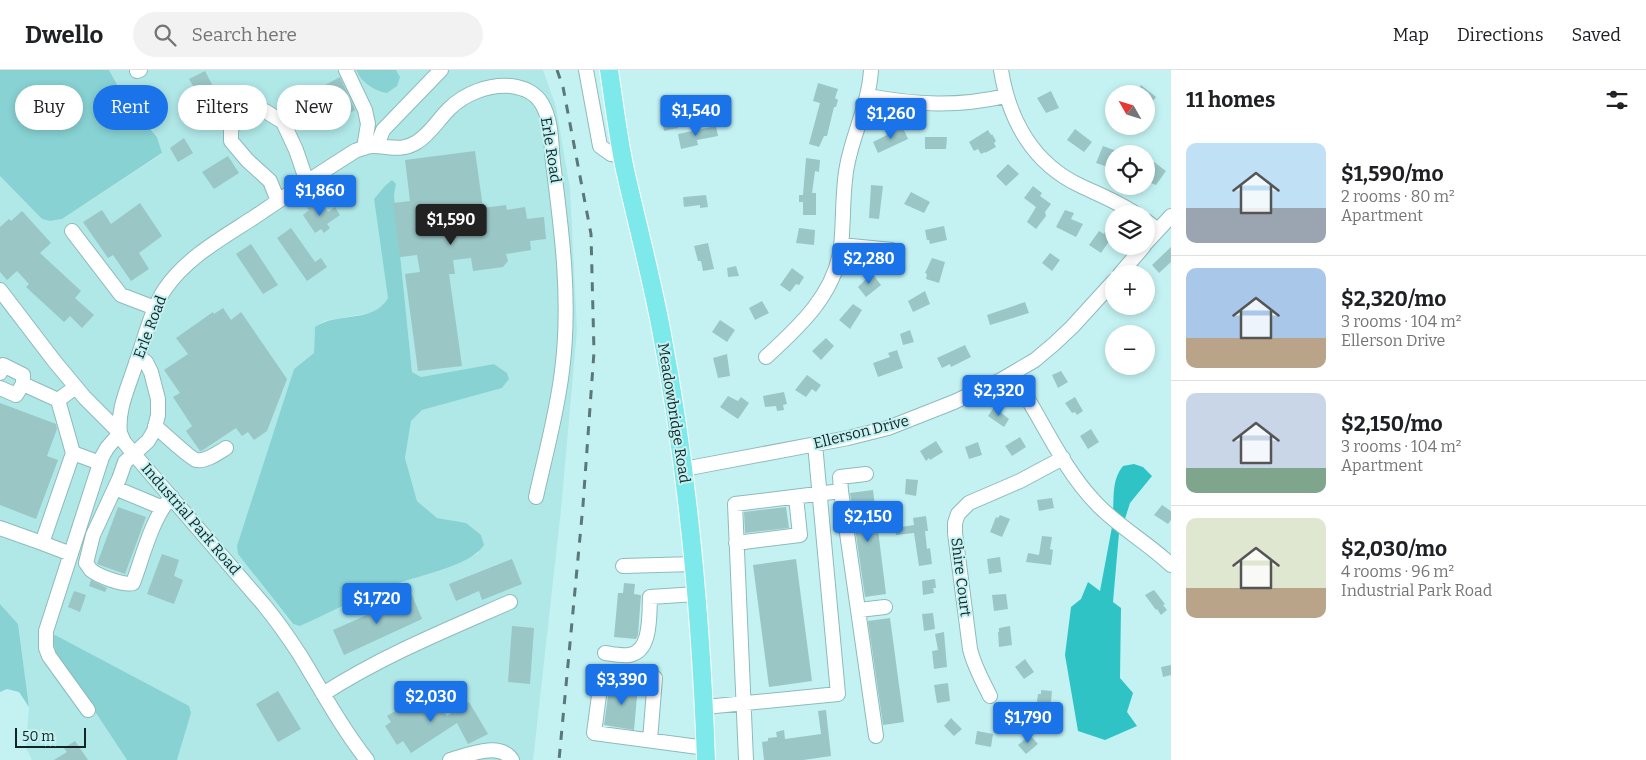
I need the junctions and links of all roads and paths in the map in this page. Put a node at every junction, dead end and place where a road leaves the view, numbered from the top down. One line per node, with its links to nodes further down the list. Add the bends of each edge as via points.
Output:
1 (346, 70): 9 (street, via 365,110)
2 (441, 70): 9 (street, via 383,130)
3 (586, 70): 10 (street, via 600,146 611,154)
4 (608, 70): 10 (main road, Meadowbridge Road)
5 (871, 70): 7 (street)
6 (1001, 70): 8 (street)
7 (868, 96): 8 (street, via 944,105); 19 (street, via 847,168)
8 (1006, 96): 13 (street, via 1026,142 1047,164 1080,186)
9 (371, 147): 11 (street, Erle Road, via 355,151); 48 (street, Erle Road, via 401,148 417,142 454,105 485,88 510,86 524,89 543,106 551,136 562,228 566,312 562,371)
10 (623, 156): 42 (main road, Meadowbridge Road, via 661,327)
11 (307, 182): 12 (street, Erle Road); 12 (street, via 283,122 266,111 252,108 231,128 231,141 270,181)
12 (278, 201): 25 (street, Erle Road, via 186,265 174,276)
13 (1123, 205)
14 (1171, 216): 16 (street)
15 (1155, 228): 16 (street)
16 (1158, 230): 18 (street)
17 (72, 231): 25 (street, via 121,295)
18 (1155, 233)
19 (842, 245): 20 (street); 26 (street, via 828,288 800,325)
20 (892, 250)
21 (1136, 255): 22 (street)
22 (1128, 265)
23 (0, 290): 31 (street, Industrial Park Road)
24 (1105, 291): 29 (street, Ellerson Drive, via 1054,344)
25 (156, 308): 27 (street, Erle Road)
26 (766, 356)
27 (138, 357): 34 (street, via 146,362 151,372 158,399); 35 (street, Erle Road, via 120,413)
28 (0, 373): 30 (street, via 3,365 23,375)
29 (1012, 374): 36 (street, Ellerson Drive, via 902,423); 40 (street)
30 (22, 384): 32 (street, via 16,394); 33 (street)
31 (76, 387): 33 (street); 35 (street, Industrial Park Road)
32 (0, 388)
33 (58, 400): 38 (street)
34 (155, 426): 37 (street, via 196,460); 39 (street, via 148,441)
35 (120, 433): 39 (street, Industrial Park Road); 41 (street)
36 (815, 444): 42 (street, Ellerson Drive); 46 (street)
37 (226, 448)
38 (73, 453): 41 (street); 54 (street)
39 (134, 454): 44 (street, via 125,462); 47 (street, Industrial Park Road)
40 (1062, 458): 57 (street, via 1095,503); 65 (street, Shire Court, via 969,503 958,514 955,523 971,654)
41 (100, 463): 52 (street)
42 (684, 469): 56 (main road, Meadowbridge Road)
43 (866, 474): 45 (street, via 840,478)
44 (115, 488): 50 (street); 52 (street)
45 (841, 491): 46 (street); 62 (street)
46 (819, 494): 49 (street); 66 (street, via 838,694)
47 (172, 497): 50 (street); 64 (street, Industrial Park Road, via 264,605 301,656)
48 (536, 497)
49 (796, 497): 53 (street, via 735,504); 53 (street, via 800,535)
50 (162, 508): 52 (street, via 133,583 128,585 91,570 86,563)
51 (0, 528): 54 (street)
52 (86, 533): 55 (street)
53 (736, 543): 66 (street)
54 (42, 544): 55 (street)
55 (71, 554): 68 (street, via 45,639 49,656)
56 (694, 564): 58 (street); 59 (main road, Meadowbridge Road)
57 (1171, 565)
58 (623, 566)
59 (696, 594): 63 (street, via 650,597 647,640 638,652 629,656); 67 (main road, Meadowbridge Road)
60 (510, 602): 64 (street, via 427,638 354,674)
61 (885, 607): 62 (street)
62 (859, 610): 69 (street)
63 (605, 653)
64 (323, 694): 72 (street, Industrial Park Road)
65 (990, 696)
66 (744, 704): 67 (street); 75 (street)
67 (705, 707): 71 (main road, Meadowbridge Road)
68 (88, 710)
69 (876, 736)
70 (650, 740): 70 (street, via 594,733 602,673 656,678); 71 (street)
71 (706, 754)
72 (367, 760)
73 (450, 760): 74 (street, via 500,750)
74 (512, 760)
75 (746, 760)

